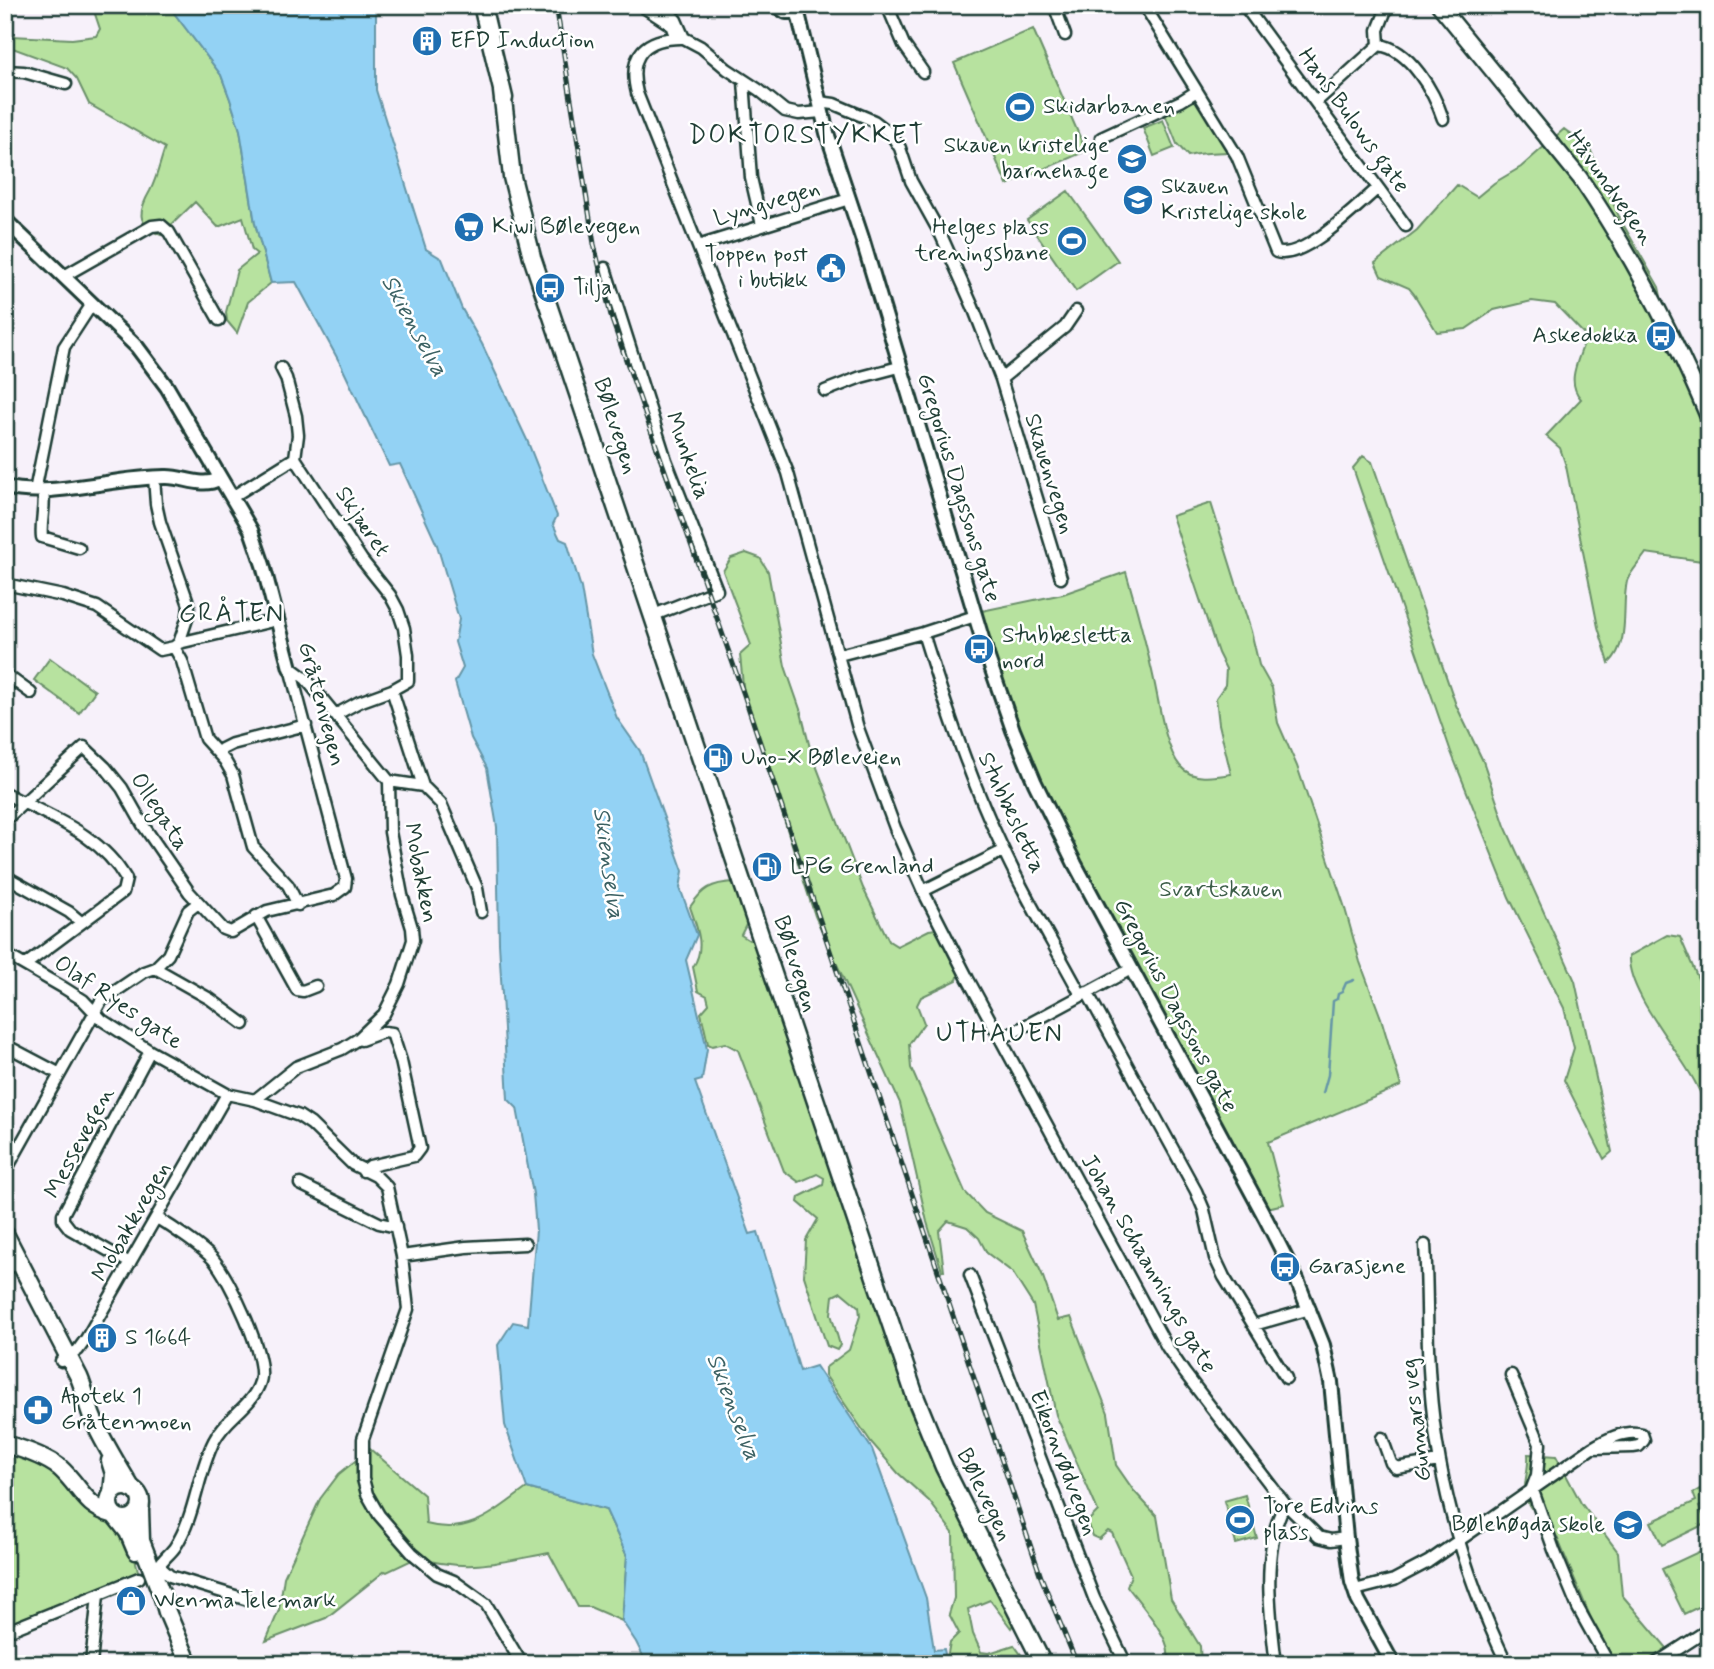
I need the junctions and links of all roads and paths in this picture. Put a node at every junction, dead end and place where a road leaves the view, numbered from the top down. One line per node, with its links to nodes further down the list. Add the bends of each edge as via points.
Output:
1 (482, 5): 14 (main road, Bølevegen)
2 (488, 5): 14 (main road, Bølevegen)
3 (663, 5): 15 (street, via 676,20)
4 (775, 5): 12 (street, via 786,12)
5 (887, 5): 18 (street, via 904,45)
6 (1054, 5): 13 (street)
7 (1144, 5): 21 (street)
8 (1244, 5): 22 (street, Hans Bulows gate)
9 (1388, 5): 16 (street, via 1378,30)
10 (1439, 5): 41 (main road, Håvundvegen, via 1597,204 1653,297)
11 (645, 8): 15 (street, via 671,25)
12 (797, 9): 23 (street, Gregorius Dagssons gate)
13 (1065, 35)
14 (491, 36): 51 (main road, Bølevegen, via 537,265)
15 (680, 38): 19 (street, Skauenvegen, via 701,47); 31 (street, Johan Schaannings gate, via 662,39 646,47 633,76 644,115)
16 (1379, 45): 22 (street); 24 (street, via 1398,52 1418,73)
17 (5, 71): 20 (street)
18 (923, 72)
19 (744, 80): 23 (street, Skauenvegen, via 792,114); 29 (street, via 751,178)
20 (66, 84)
21 (1196, 91): 25 (street); 26 (street, via 1237,156 1276,252 1302,249)
22 (1316, 102): 26 (street, Hans Bulows gate)
23 (820, 107): 27 (street, Gregorius Dagssons gate); 39 (street, Skauenvegen, via 834,104 866,116 895,140 919,198 942,235)
24 (1443, 119)
25 (1101, 138)
26 (1378, 188): 30 (street, Hans Bulows gate)
27 (849, 199): 29 (street, Lyngvegen); 37 (street, Gregorius Dagssons gate)
28 (6, 222): 33 (street, Gråtenvegen)
29 (762, 225): 31 (street, Lyngvegen)
30 (1406, 226)
31 (698, 246): 56 (street, Johan Schaannings gate, via 788,473)
32 (605, 268): 51 (street, Munkelia, via 666,460 718,590)
33 (64, 276): 34 (street, Gråtenvegen); 36 (street, via 161,225)
34 (92, 304): 44 (street, Gråtenvegen, via 158,373); 46 (street, via 64,347)
35 (1076, 311): 39 (street, via 1065,327)
36 (219, 320)
37 (899, 367): 40 (street, Gregorius Dagssons gate); 52 (street, Gregorius Dagssons gate)
38 (281, 368): 42 (street, via 296,416)
39 (1001, 379): 49 (street, Skauenvegen)
40 (825, 391)
41 (1709, 419)
42 (295, 458): 47 (street); 59 (street, Skjæret, via 398,610 409,677)
43 (154, 477): 44 (street, via 205,483); 46 (street); 55 (street, via 160,522 189,605)
44 (219, 479): 47 (street, Gråtenvegen)
45 (5, 487): 46 (street)
46 (39, 491): 48 (street, via 45,501 42,537)
47 (232, 497): 53 (street, Gråtenvegen, via 256,545)
48 (79, 548)
49 (1061, 579)
50 (5, 584): 55 (street, via 85,602 160,650)
51 (654, 615): 135 (main road, Bølevegen, via 923,1419)
52 (975, 616): 54 (street); 80 (street, Gregorius Dagssons gate, via 1035,783)
53 (277, 620): 55 (street); 57 (street, Gråtenvegen)
54 (923, 633): 56 (street); 69 (street, Stubbesletta, via 951,725)
55 (176, 645): 63 (street, via 202,732)
56 (839, 655): 71 (street, Johan Schaannings gate, via 858,728)
57 (290, 668): 61 (street, via 306,679); 62 (street, Gråtenvegen)
58 (5, 674): 60 (street)
59 (392, 690): 61 (street); 65 (street)
60 (31, 693)
61 (335, 715): 64 (street)
62 (306, 725): 63 (street, via 232,744); 73 (street, Gråtenvegen, via 346,879 345,887 334,895)
63 (219, 754): 73 (street, via 233,775 253,847 288,885)
64 (389, 781): 65 (street); 85 (street, Mobakken, via 390,832 413,940 392,1001)
65 (423, 786): 74 (street, via 441,804 477,888)
66 (5, 793): 67 (street)
67 (22, 802): 68 (street); 72 (street, Ollegata, via 84,747 122,788); 76 (street, via 81,832 126,879 123,892)
68 (5, 820)
69 (1003, 851): 71 (street); 82 (street, Stubbesletta)
70 (5, 876): 76 (street)
71 (923, 891): 86 (street, Johan Schaannings gate)
72 (198, 903): 75 (street, Ollegata, via 227,931); 79 (street, via 188,911 168,955)
73 (298, 905): 75 (street)
74 (481, 912)
75 (256, 916): 81 (street, via 297,990)
76 (81, 922): 78 (street)
77 (5, 954): 78 (street, Olaf Ryes gate)
78 (25, 965): 83 (street, Olaf Ryes gate, via 83,1000)
79 (155, 968): 83 (street, via 101,1001); 84 (street)
80 (1131, 969): 82 (street); 104 (street, Gregorius Dagssons gate)
81 (316, 986)
82 (1084, 993): 86 (street); 105 (street, Stubbesletta, via 1196,1191 1215,1258)
83 (94, 1012): 88 (street, Olaf Ryes gate); 89 (street)
84 (244, 1024)
85 (358, 1039): 91 (street, Mobakken, via 296,1067); 92 (street, Mobakken, via 392,1033 420,1147 416,1155)
86 (1000, 1039): 120 (street, Johan Schaannings gate, via 1167,1347)
87 (5, 1045): 89 (street)
88 (150, 1051): 90 (street, Olaf Ryes gate); 102 (street, Messevegen, via 63,1214 69,1229)
89 (60, 1074): 93 (street)
90 (228, 1094): 91 (street, Olaf Ryes gate); 95 (street, Mobakkvegen)
91 (255, 1100): 92 (street, Olaf Ryes gate, via 312,1124)
92 (363, 1171): 96 (street, Olaf Ryes gate, via 387,1187)
93 (5, 1172)
94 (300, 1184): 96 (street)
95 (157, 1218): 102 (street, Mobakkvegen); 128 (street, via 212,1257 257,1347 262,1372 254,1396 212,1443 189,1516 161,1568 170,1576)
96 (396, 1227): 100 (street, Olaf Ryes gate)
97 (5, 1234): 101 (main road)
98 (525, 1244): 100 (street)
99 (1425, 1245): 115 (street, Gunnars veg, via 1430,1384)
100 (402, 1256): 134 (street, Olaf Ryes gate, via 408,1309 366,1425 362,1451 367,1494 379,1516 412,1553 491,1609)
101 (9, 1259): 106 (main road)
102 (130, 1263): 106 (street, Mobakkvegen, via 86,1339)
103 (970, 1275): 136 (street, Eikornrødvegen, via 1094,1598)
104 (1310, 1309): 105 (street); 123 (street, Gregorius Dagssons gate, via 1331,1382)
105 (1254, 1325): 108 (street, Stubbesletta)
106 (64, 1359): 110 (main road)
107 (1511, 1375): 117 (street, via 1540,1444)
108 (1286, 1378)
109 (1382, 1438): 115 (street, via 1396,1468)
110 (104, 1442): 118 (main road); 119 (main road, via 114,1474)
111 (5, 1444): 114 (main road)
112 (1592, 1448): 117 (street)
113 (5, 1450): 114 (main road)
114 (30, 1454): 116 (main road, via 52,1463)
115 (1439, 1461): 124 (street, Gunnars veg)
116 (79, 1488): 119 (main road, via 102,1496); 122 (main road, via 94,1508)
117 (1532, 1488): 124 (street); 140 (street, via 1578,1608)
118 (132, 1489): 119 (main road, via 119,1488); 121 (main road, via 139,1496)
119 (111, 1494): 122 (main road, via 108,1506)
120 (1285, 1504): 123 (street, Johan Schaannings gate, via 1319,1537); 137 (street, via 1274,1535 1271,1570)
121 (140, 1510): 122 (main road, via 130,1519); 129 (main road, via 139,1535)
122 (114, 1516): 129 (main road, via 128,1532)
123 (1346, 1538): 126 (street, Gregorius Dagssons gate)
124 (1457, 1541): 126 (street, via 1394,1580); 139 (street, Gunnars veg)
125 (139, 1578): 127 (street)
126 (1355, 1590): 138 (street, Gregorius Dagssons gate)
127 (98, 1595): 131 (street); 132 (street)
128 (245, 1600)
129 (166, 1612): 133 (main road)
130 (1709, 1629): 141 (street)
131 (5, 1632)
132 (91, 1664)
133 (189, 1664)
134 (522, 1664)
135 (1043, 1664)
136 (1126, 1664)
137 (1276, 1664)
138 (1393, 1664)
139 (1507, 1664)
140 (1609, 1664)
141 (1655, 1664)

